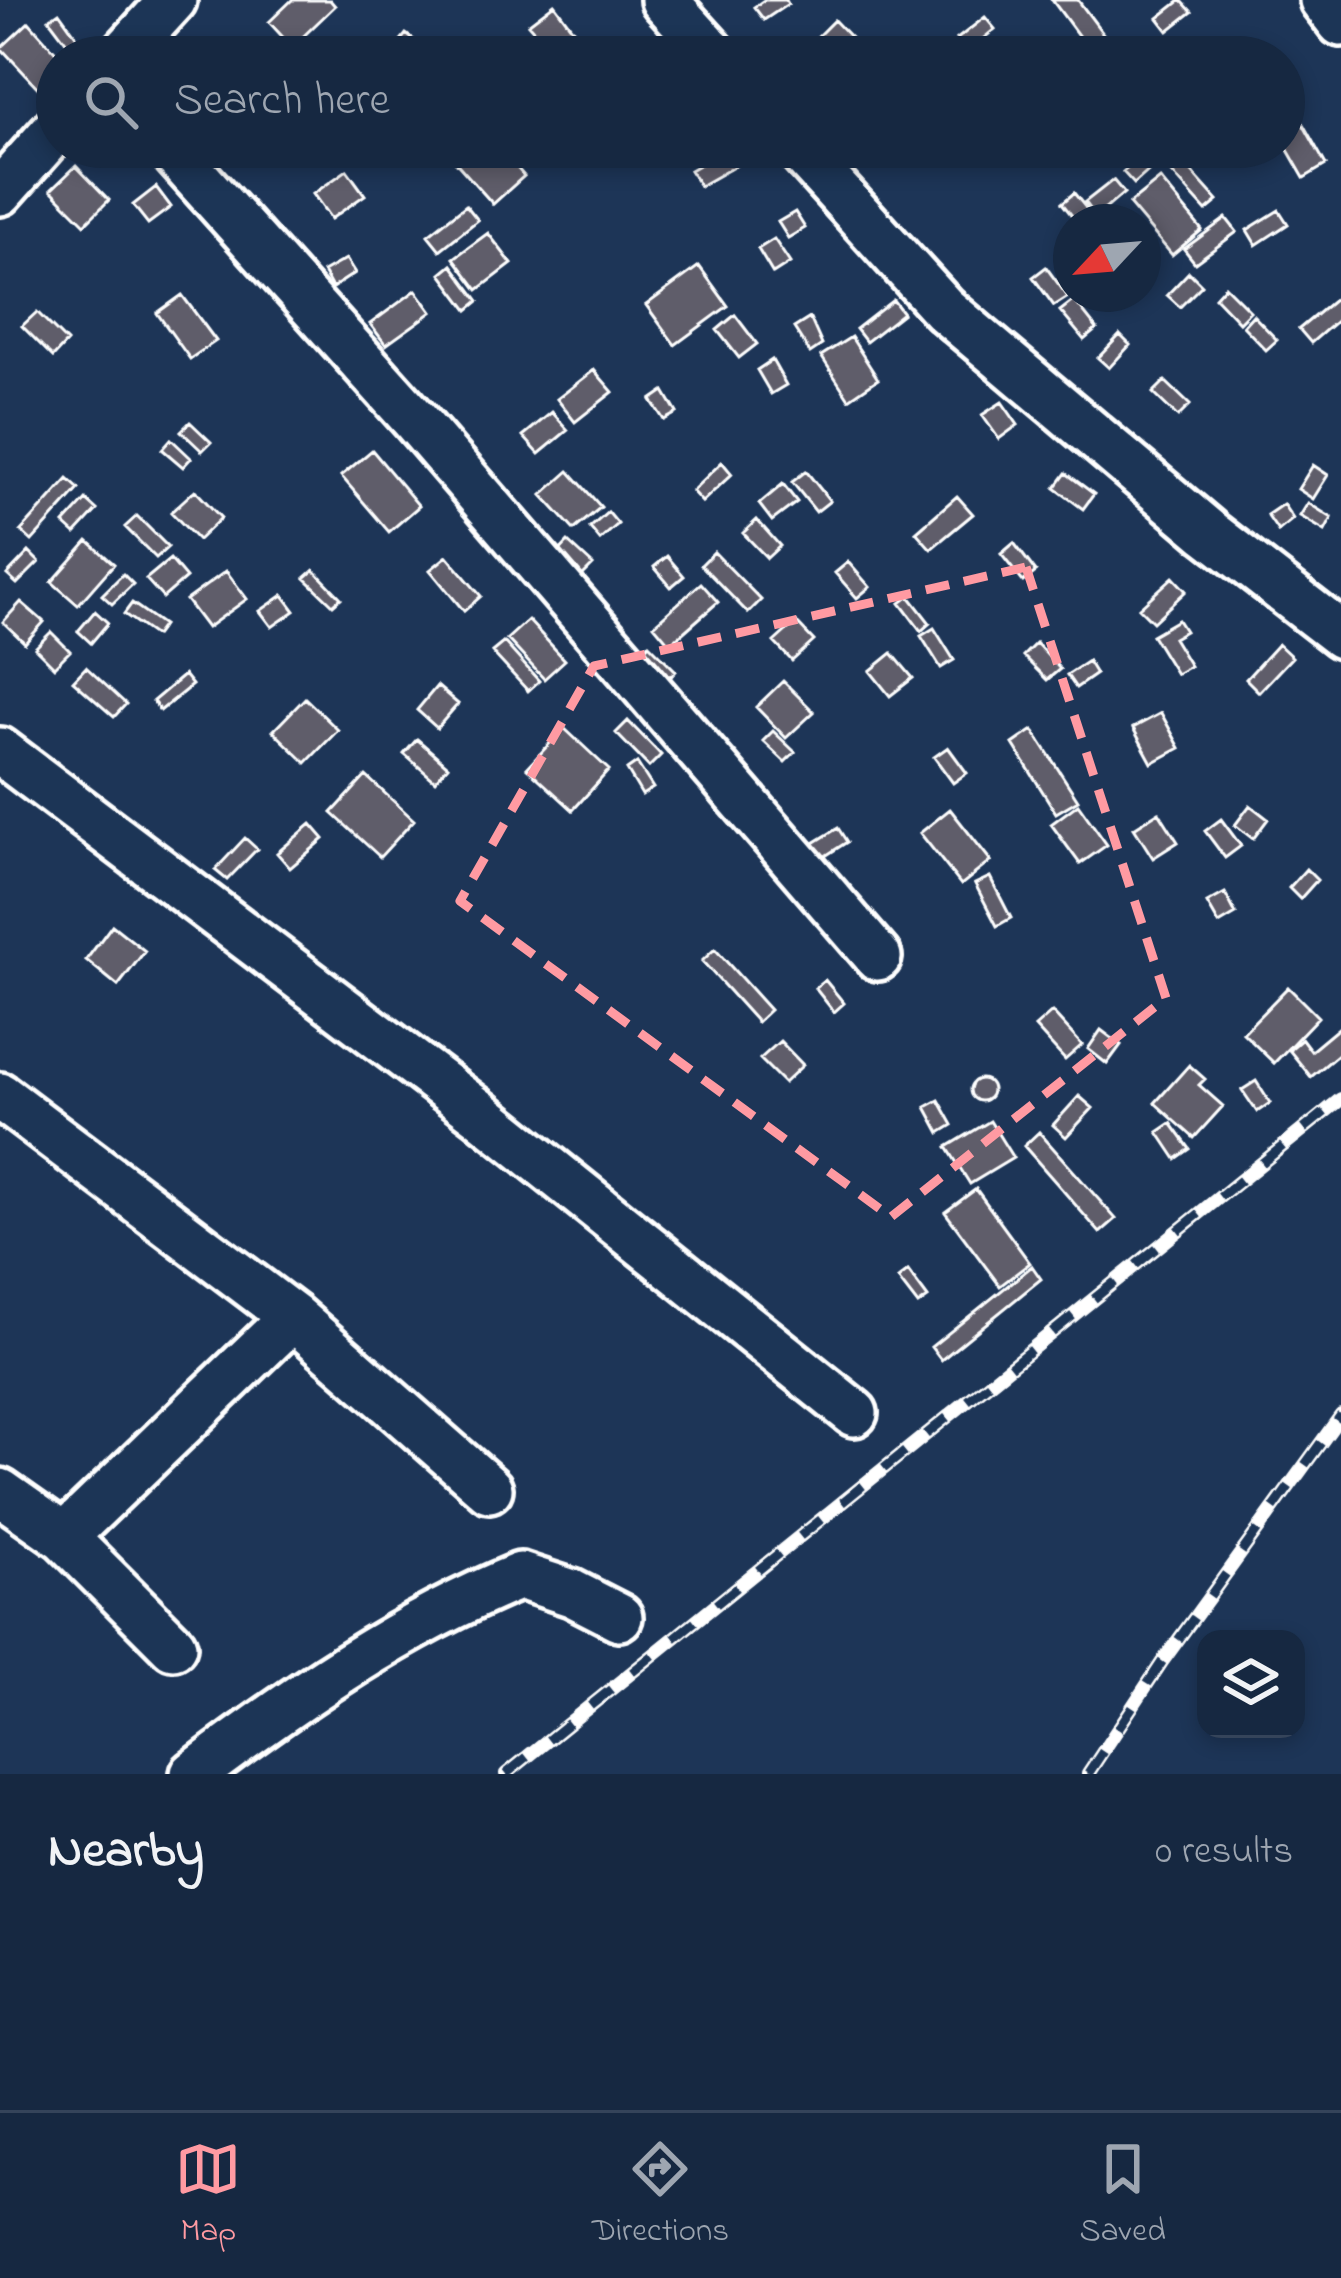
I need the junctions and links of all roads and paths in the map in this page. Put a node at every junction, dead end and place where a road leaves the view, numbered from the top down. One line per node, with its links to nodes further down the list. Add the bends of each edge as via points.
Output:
1 (173, 0): 5 (street)
2 (664, 0): 6 (street)
3 (1323, 0): 4 (street)
4 (1341, 23)
5 (140, 36)
6 (697, 36)
7 (36, 152): 10 (street)
8 (188, 168): 13 (street)
9 (816, 168): 11 (street, via 944,309)
10 (0, 192)
11 (1341, 635)
12 (0, 751): 16 (street, via 480,1114)
13 (878, 957)
14 (0, 1096): 15 (street)
15 (293, 1317): 17 (street); 19 (street)
16 (854, 1413)
17 (489, 1490)
18 (0, 1492): 19 (street)
19 (64, 1537): 21 (street)
20 (619, 1617): 22 (street, via 520,1576 457,1602 290,1701)
21 (172, 1646)
22 (194, 1774)

